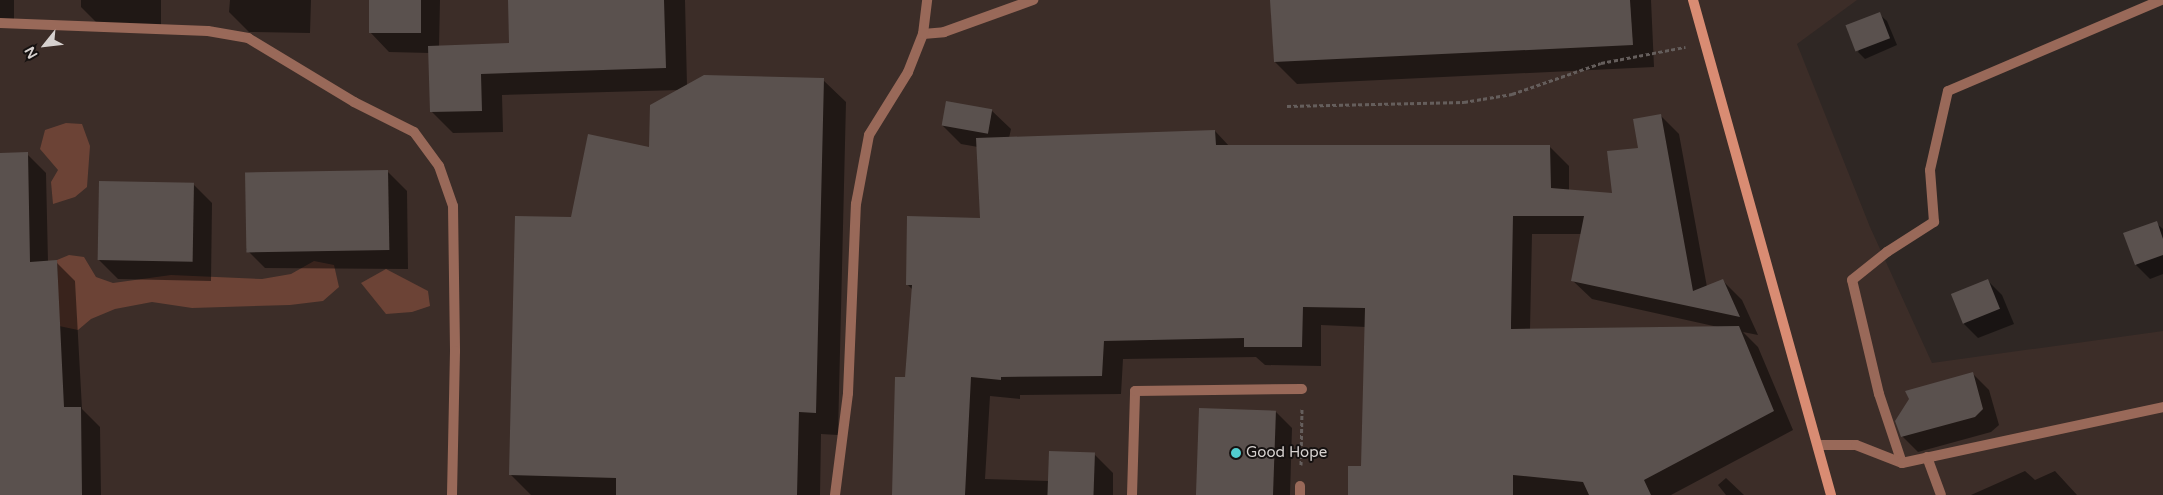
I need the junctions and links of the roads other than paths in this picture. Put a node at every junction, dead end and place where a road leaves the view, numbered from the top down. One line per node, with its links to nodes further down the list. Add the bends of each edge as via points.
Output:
1 (927, 0): 6 (street)
2 (1034, 0): 6 (street, via 944,32)
3 (1693, 0): 9 (main road)
4 (2161, 0): 11 (street, via 1948,91 1930,170 1934,222 1887,252 1852,280 1879,394)
5 (0, 23): 12 (street, via 208,31 248,38 338,93 414,132 439,166 453,206 455,351)
6 (923, 34): 13 (street, via 908,72 869,135 856,204 848,393)
7 (1302, 389): 14 (street, via 1134,391)
8 (2163, 407): 10 (street)
9 (1820, 445): 11 (street, via 1856,445); 15 (main road)
10 (1927, 456): 11 (street); 16 (street)
11 (1902, 463)
12 (452, 495)
13 (835, 495)
14 (1132, 495)
15 (1831, 495)
16 (1941, 495)

